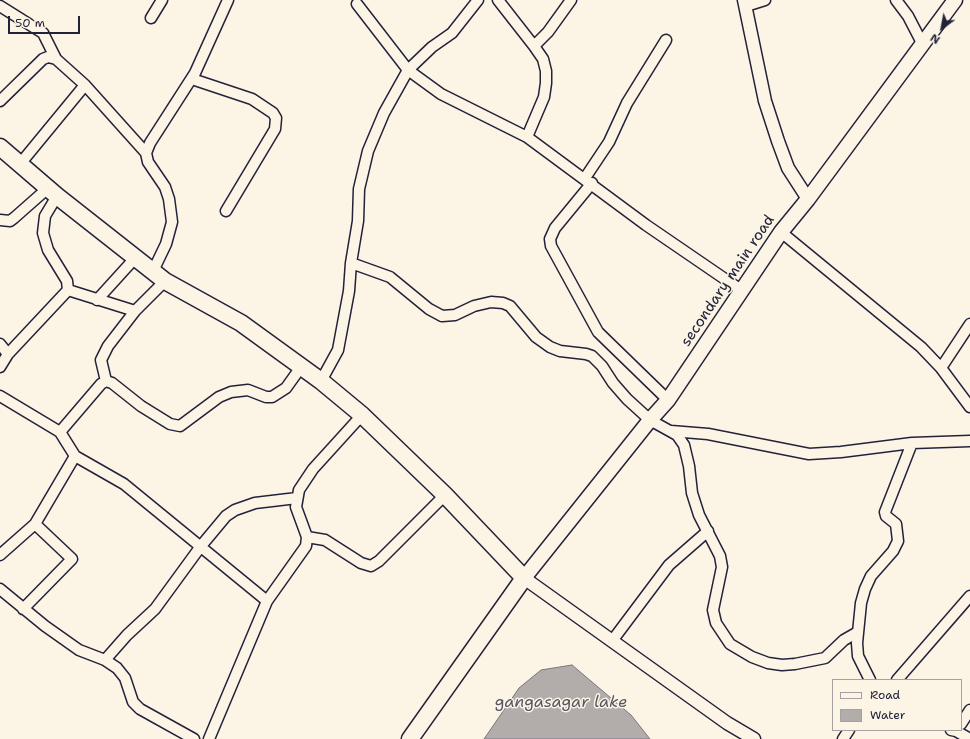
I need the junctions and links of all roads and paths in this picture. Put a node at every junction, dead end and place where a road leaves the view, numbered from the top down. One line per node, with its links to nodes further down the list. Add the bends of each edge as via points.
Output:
1 (162, 0): 12 (street)
2 (228, 0): 18 (street)
3 (478, 0): 17 (street, via 452,33 432,47)
4 (498, 0): 15 (street)
5 (571, 0): 15 (street, via 548,32)
6 (765, 0): 10 (street)
7 (896, 0): 14 (street)
8 (955, 0): 14 (main road, secondary main road)
9 (357, 1): 17 (street)
10 (745, 3): 27 (street, via 765,100 778,141 788,168)
11 (0, 6): 16 (street, via 42,33)
12 (151, 18)
13 (666, 40): 25 (street, via 627,103)
14 (922, 43): 27 (main road, secondary main road)
15 (534, 46): 21 (street, via 542,59 546,83 538,114)
16 (56, 59): 19 (street); 20 (street, via 43,59)
17 (408, 70): 21 (street, via 442,94); 32 (street, via 390,100 368,151 359,188 358,221)
18 (192, 79): 23 (street); 28 (street, via 252,99 273,113 276,118 275,129)
19 (85, 85): 23 (street); 24 (street)
20 (0, 101)
21 (527, 137): 25 (street)
22 (0, 147): 24 (main road)
23 (146, 153): 33 (street, via 148,162 165,187 172,222 166,244)
24 (20, 164): 26 (main road)
25 (588, 181): 36 (street, via 646,225); 48 (street, via 555,228 550,240 551,246 598,332)
26 (52, 192): 29 (street, via 10,221); 31 (main road); 35 (street, via 43,233 48,250 67,281)
27 (808, 199): 30 (main road, secondary main road)
28 (226, 211)
29 (0, 220)
30 (781, 232): 36 (main road, secondary main road); 44 (street, via 921,347)
31 (136, 258): 33 (main road); 37 (street)
32 (351, 263): 46 (street, via 349,291 338,350); 51 (street, via 390,278 429,309 442,316 455,315 474,306 491,302 510,306 536,337 550,347 592,356 627,399)
33 (153, 271): 34 (main road)
34 (165, 281): 38 (street); 43 (main road, via 241,323)
35 (68, 290): 37 (street); 41 (street)
36 (741, 290): 48 (main road, secondary main road)
37 (97, 300): 38 (street)
38 (135, 311): 45 (street, via 103,354 101,360)
39 (970, 324): 44 (street)
40 (0, 344): 41 (street)
41 (8, 354): 42 (street)
42 (0, 367)
43 (302, 367): 45 (street, via 286,388 272,397 248,390 231,392 219,397 180,426 170,424); 46 (main road)
44 (941, 368): 49 (street)
45 (106, 381): 53 (street)
46 (320, 381): 50 (main road)
47 (0, 396): 53 (street)
48 (668, 400): 51 (main road, secondary main road)
49 (970, 407)
50 (362, 415): 57 (main road); 58 (street, via 313,469 303,482)
51 (650, 420): 52 (street); 64 (main road, secondary main road)
52 (671, 431): 55 (street, via 708,434 809,454); 60 (street, via 684,445 692,493 699,515)
53 (60, 432): 56 (street)
54 (970, 441): 55 (street)
55 (912, 443): 69 (street, via 885,512 896,524 898,541 893,551 876,568 865,588)
56 (75, 456): 59 (street); 62 (street, via 124,484)
57 (445, 495): 61 (street, via 379,562 371,566 361,563 325,540); 64 (main road)
58 (297, 498): 61 (street, via 296,506); 62 (street, via 255,503 235,510 226,516)
59 (35, 524): 63 (street); 68 (street, via 72,559)
60 (708, 531): 69 (street, via 720,556 722,567 713,610 716,623 730,644 768,663 795,664 825,658 844,640); 70 (street, via 669,565)
61 (307, 537): 67 (street, via 303,552)
62 (201, 546): 67 (street); 71 (street, via 155,609)
63 (0, 555)
64 (524, 578): 70 (street); 79 (main road)
65 (0, 589): 68 (street)
66 (970, 596): 73 (street)
67 (267, 601): 78 (street)
68 (23, 609): 71 (street, via 79,650)
69 (858, 632): 72 (street, via 858,656)
70 (612, 641): 80 (street, via 727,723)
71 (105, 660): 77 (street, via 121,673 136,706)
72 (870, 679)
73 (898, 679)
74 (970, 710): 75 (street)
75 (962, 721)
76 (959, 731): 81 (street)
77 (194, 739)
78 (209, 739)
79 (410, 739)
80 (754, 739)
81 (970, 739)

